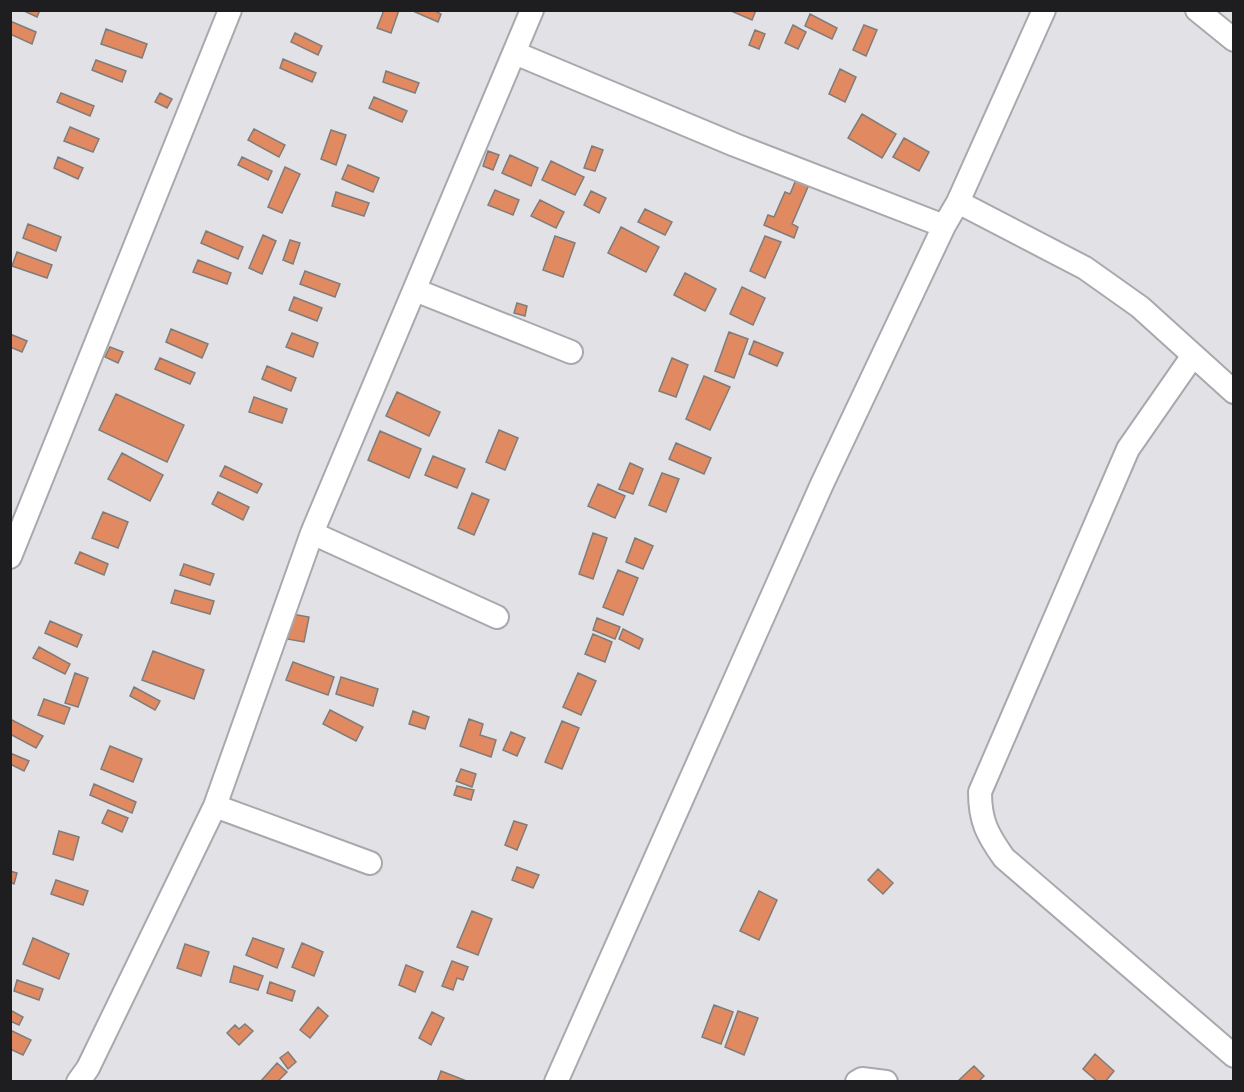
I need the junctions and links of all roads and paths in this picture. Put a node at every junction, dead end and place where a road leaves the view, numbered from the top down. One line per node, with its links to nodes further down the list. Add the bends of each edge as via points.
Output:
1 (230, 10): 14 (street)
2 (532, 10): 6 (street)
3 (1044, 10): 7 (street)
4 (1197, 10): 5 (street)
5 (1233, 40)
6 (515, 52): 8 (street, via 735,145); 9 (street)
7 (958, 202): 8 (street); 11 (street, via 1085,268 1140,307)
8 (944, 226): 20 (street, via 822,484)
9 (415, 290): 10 (street); 13 (street)
10 (571, 352)
11 (1192, 357): 12 (street); 18 (street, via 1128,449 980,792 980,816 1004,858)
12 (1233, 392)
13 (312, 533): 15 (street); 16 (street)
14 (10, 557)
15 (497, 617)
16 (215, 806): 17 (street); 19 (street)
17 (370, 863)
18 (1233, 1056)
19 (78, 1082)
20 (556, 1082)
21 (857, 1082): 22 (street)
22 (886, 1082)

